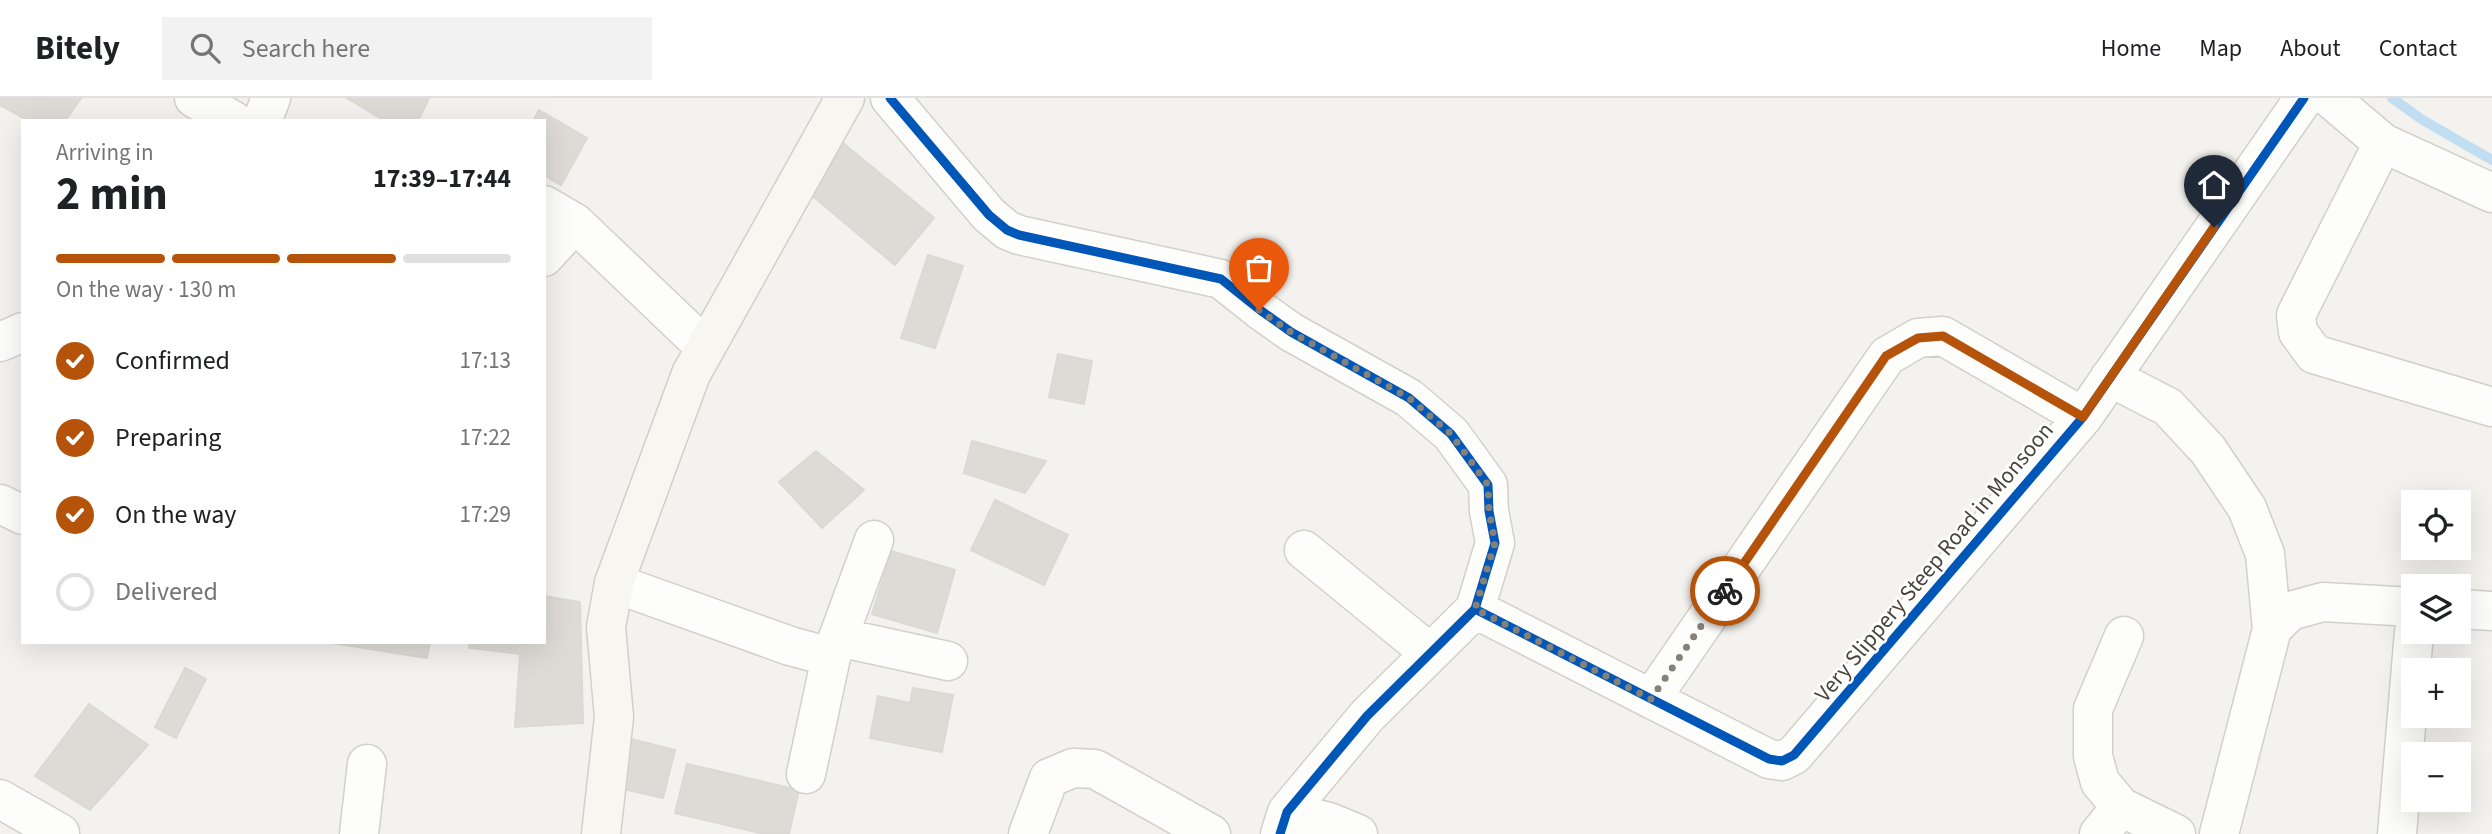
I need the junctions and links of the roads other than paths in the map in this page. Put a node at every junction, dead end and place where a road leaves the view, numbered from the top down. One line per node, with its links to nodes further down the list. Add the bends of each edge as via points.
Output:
1 (194, 98): 7 (street)
2 (271, 98): 8 (street)
3 (845, 98): 15 (main road)
4 (890, 98): 25 (street, via 989,215 1007,230 1220,279 1291,332 1409,398 1451,434 1488,485 1495,543)
5 (2304, 98): 16 (street, Very Slippery Steep Road in Monsoon)
6 (2330, 98): 9 (street)
7 (231, 119)
8 (263, 119)
9 (2383, 143): 10 (street); 17 (street, via 2296,315 2298,332 2314,354)
10 (2492, 193)
11 (560, 214): 12 (street); 15 (street)
12 (546, 252)
13 (21, 333): 14 (street)
14 (0, 342)
15 (705, 347): 23 (main road)
16 (2110, 377): 18 (street, Very Slippery Steep Road in Monsoon); 28 (street, via 2168,407 2208,450 2247,508 2265,554)
17 (2492, 407)
18 (2083, 417): 34 (street, Very Slippery Steep Road in Monsoon, via 1794,755 1782,761 1769,759); 34 (street, via 1943,336 1918,338 1886,356)
19 (0, 504): 20 (street)
20 (21, 514)
21 (874, 540): 31 (street)
22 (1304, 550): 32 (street)
23 (614, 583): 31 (street, via 790,646); 42 (main road, via 606,627 614,717)
24 (2401, 606): 28 (street, via 2323,602 2290,611)
25 (1475, 609): 32 (street); 34 (street, Very Slippery Steep Road in Monsoon)
26 (2471, 610): 27 (street)
27 (2492, 611)
28 (2272, 629): 47 (street)
29 (2124, 636): 38 (street, via 2093,709 2094,757)
30 (2413, 644): 48 (street)
31 (835, 648): 33 (street); 36 (street)
32 (1430, 653): 39 (street, via 1367,716)
33 (948, 661)
34 (1651, 699)
35 (366, 764): 41 (street)
36 (806, 774)
37 (0, 799): 40 (street)
38 (2110, 820): 46 (street)
39 (1284, 823): 45 (street, via 1329,822)
40 (60, 833)
41 (359, 834)
42 (601, 834)
43 (1028, 834): 44 (street, via 1049,778 1073,768 1095,769)
44 (1211, 834)
45 (1357, 834)
46 (2176, 834)
47 (2219, 834)
48 (2397, 834)

